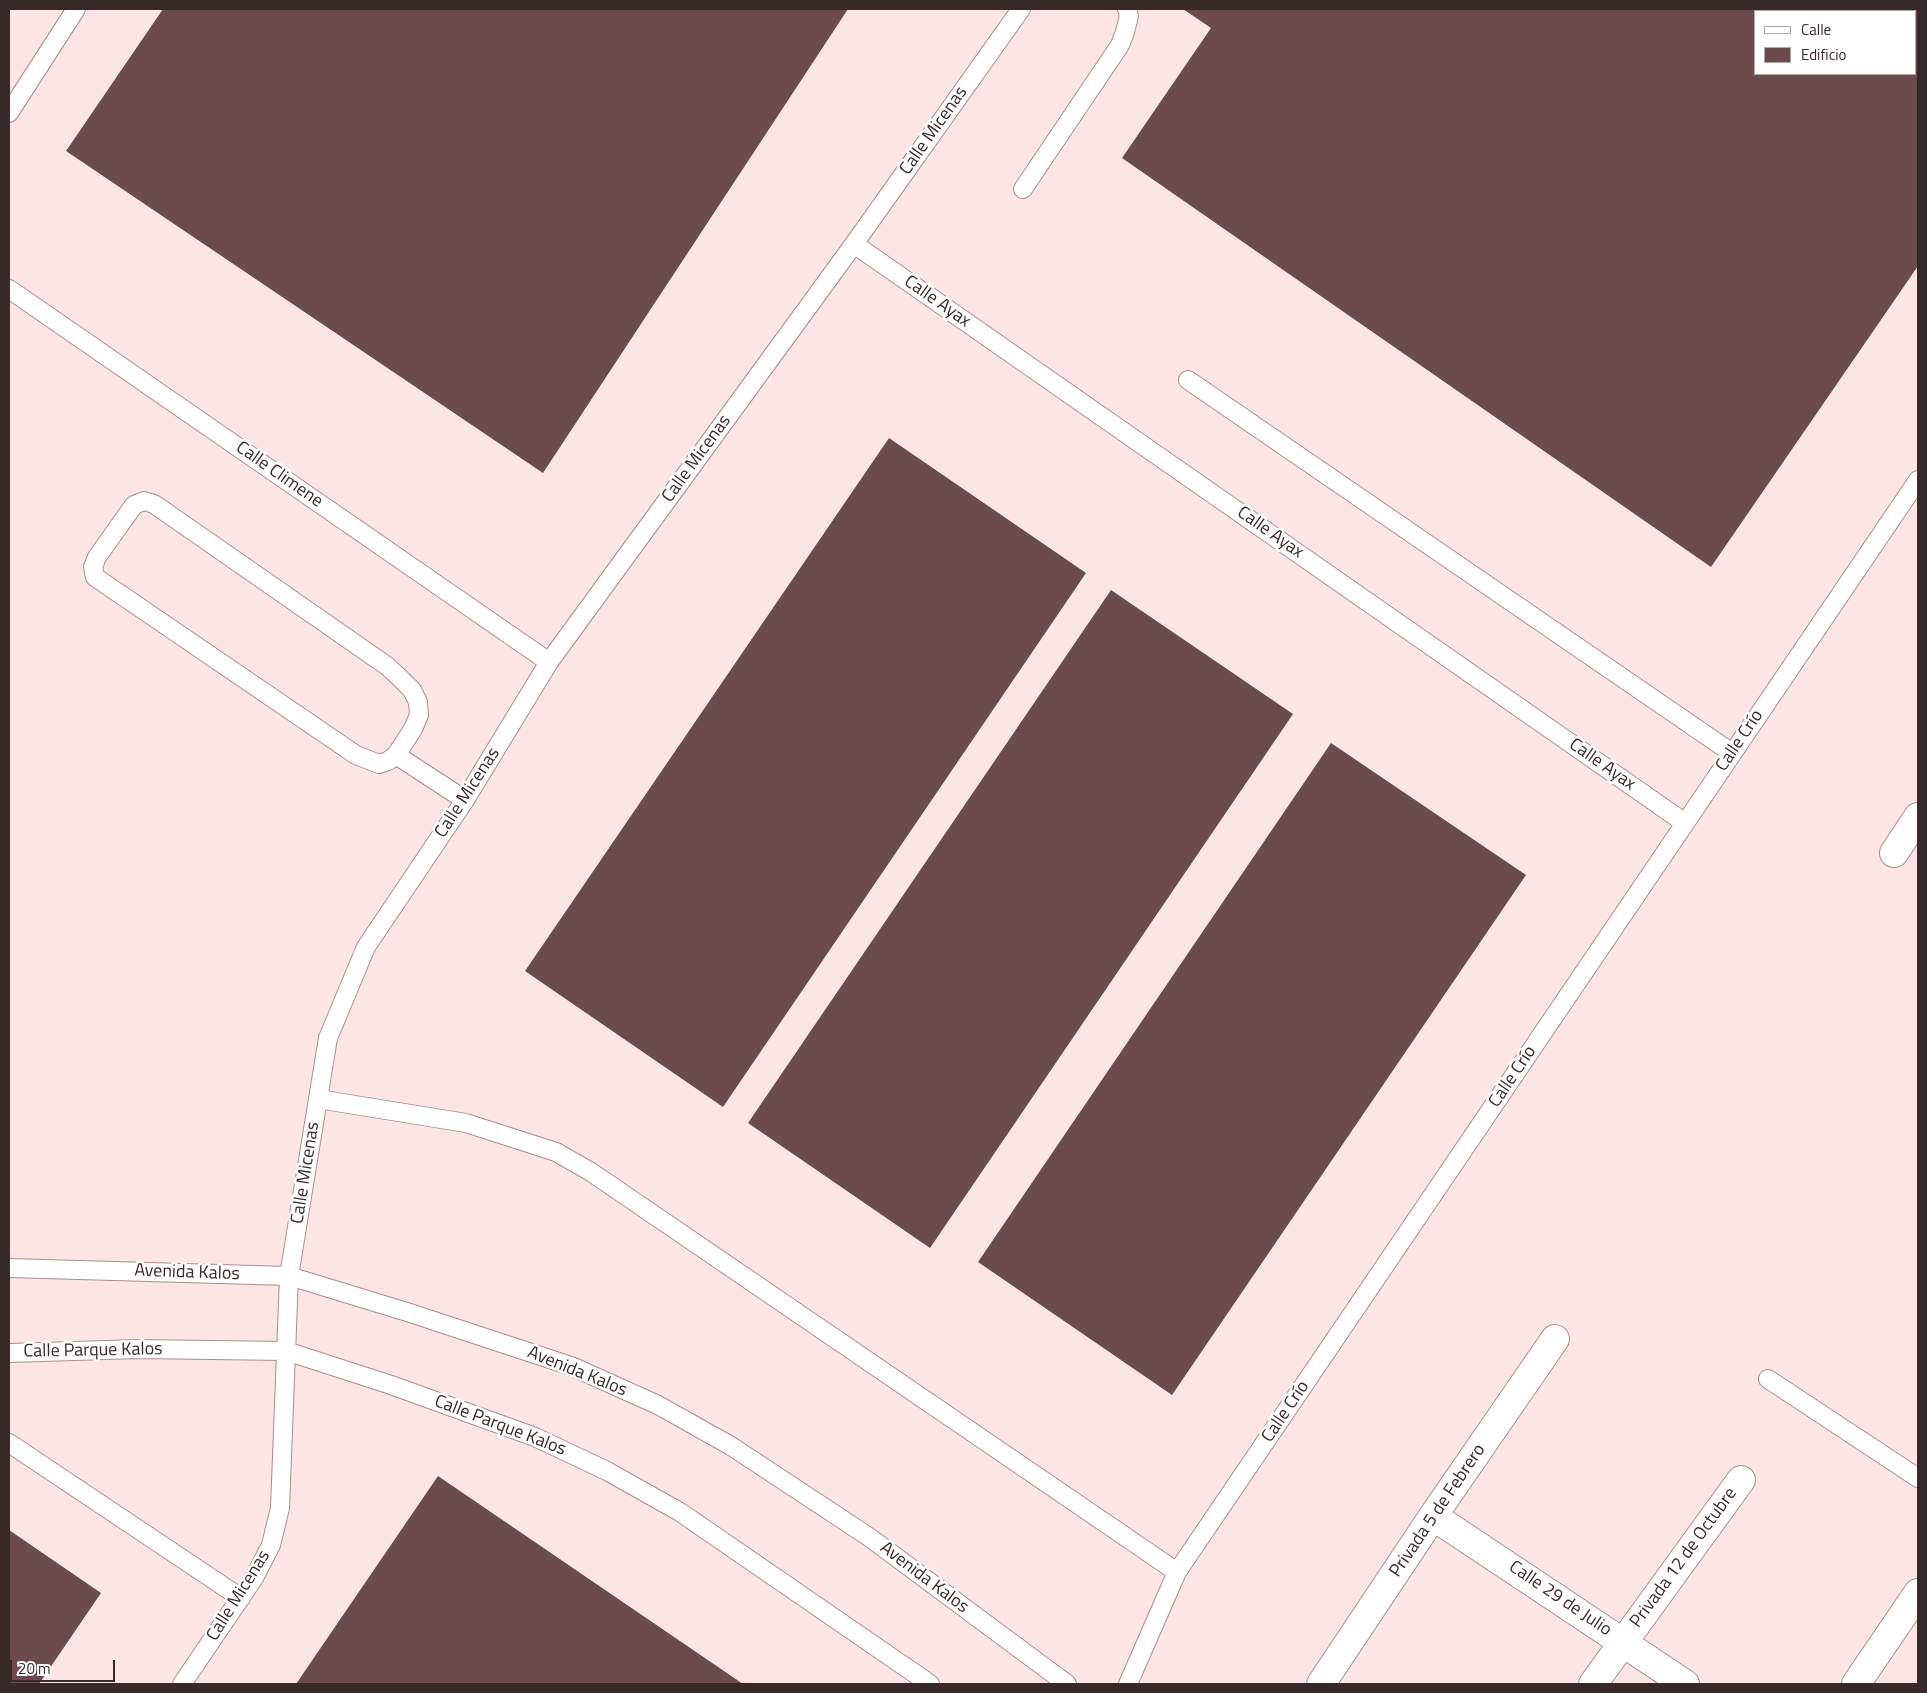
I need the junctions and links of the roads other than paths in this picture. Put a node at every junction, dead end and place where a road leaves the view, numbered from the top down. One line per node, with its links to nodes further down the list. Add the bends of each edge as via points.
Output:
1 (76, 9): 4 (lane)
2 (1021, 9): 6 (lane, Calle Micenas)
3 (1127, 9): 5 (lane, via 1129,16 1120,45)
4 (9, 113)
5 (1023, 189)
6 (854, 244): 10 (lane, Calle Micenas); 15 (lane, Calle Ayax)
7 (9, 289): 10 (lane, Calle Climene)
8 (1188, 380): 11 (lane)
9 (1918, 480): 11 (lane, Calle Crío)
10 (549, 662): 13 (lane, Calle Micenas)
11 (1732, 753): 15 (lane, Calle Crío)
12 (396, 755): 12 (lane, via 419,715 418,702 412,690 400,678 154,504 144,501 134,505 97,557 93,567 95,578 356,756 379,764); 13 (lane)
13 (464, 800): 17 (lane, Calle Micenas, via 366,947 328,1038)
14 (1918, 817): 16 (street)
15 (1685, 823): 28 (lane, Calle Crío)
16 (1894, 853)
17 (318, 1099): 19 (lane, Calle Micenas); 28 (lane, via 466,1124 556,1152 591,1172)
18 (9, 1268): 19 (lane, Avenida Kalos)
19 (289, 1276): 21 (lane, Calle Micenas); 34 (lane, Avenida Kalos, via 571,1366 658,1405 731,1446 869,1537)
20 (1556, 1339): 27 (street, Privada 5 de Febrero)
21 (286, 1351): 22 (lane, Calle Parque Kalos, via 139,1349); 30 (lane, Calle Micenas, via 280,1508 271,1545); 33 (lane, Calle Parque Kalos, via 535,1436 607,1471 680,1512)
22 (9, 1353)
23 (1768, 1380): 25 (lane)
24 (9, 1443): 30 (lane)
25 (1918, 1478)
26 (1741, 1480): 31 (street, Privada 12 de Octubre)
27 (1433, 1516): 31 (street, Calle 29 de Julio); 36 (street, Privada 5 de Febrero)
28 (1177, 1572): 35 (lane, Calle Crío)
29 (1918, 1593): 39 (street)
30 (241, 1598): 32 (lane, Calle Micenas)
31 (1623, 1642): 37 (street, Privada 12 de Octubre); 38 (street, Calle 29 de Julio)
32 (182, 1684)
33 (930, 1684)
34 (1067, 1684)
35 (1128, 1684)
36 (1321, 1684)
37 (1593, 1684)
38 (1685, 1684)
39 (1856, 1684)

